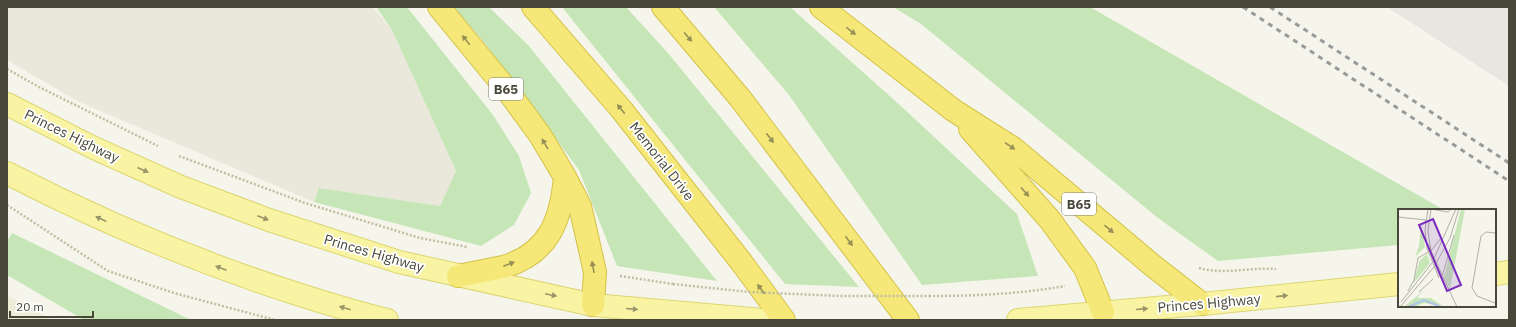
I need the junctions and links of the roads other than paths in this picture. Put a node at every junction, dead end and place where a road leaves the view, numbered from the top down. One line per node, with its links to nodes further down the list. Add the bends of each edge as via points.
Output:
1 (439, 7): 8 (highway, B65, one-way to 1, via 540,135 507,90)
2 (533, 7): 18 (highway, Memorial Drive, one-way to 2, via 625,115)
3 (663, 7): 19 (highway, one-way to 19, via 740,98)
4 (821, 7): 6 (highway, B65, one-way to 6)
5 (7, 104): 11 (main road, Princes Highway, one-way to 11, via 94,148 269,220 399,262)
6 (953, 110): 13 (highway, B65, one-way to 13, via 1013,148); 15 (highway, B65, one-way to 15, via 1050,220 1085,268)
7 (7, 173): 16 (main road, one-way to 7, via 331,305 240,275 144,239)
8 (565, 177): 11 (highway, one-way to 8, via 504,266 522,259 538,248 550,233 559,215); 14 (highway, B65, one-way to 8, via 595,272 580,206)
9 (1509, 272): 10 (main road)
10 (1496, 274)
11 (458, 276): 14 (main road, Princes Highway, one-way to 14)
12 (1398, 284): 13 (main road, Princes Highway, one-way to 12)
13 (1202, 304): 15 (main road, Princes Highway, one-way to 13)
14 (593, 313): 17 (main road, Princes Highway, one-way to 17, via 691,314)
15 (1104, 316): 20 (main road, Princes Highway)
16 (387, 320)
17 (763, 320)
18 (784, 320)
19 (908, 320)
20 (1018, 320)

